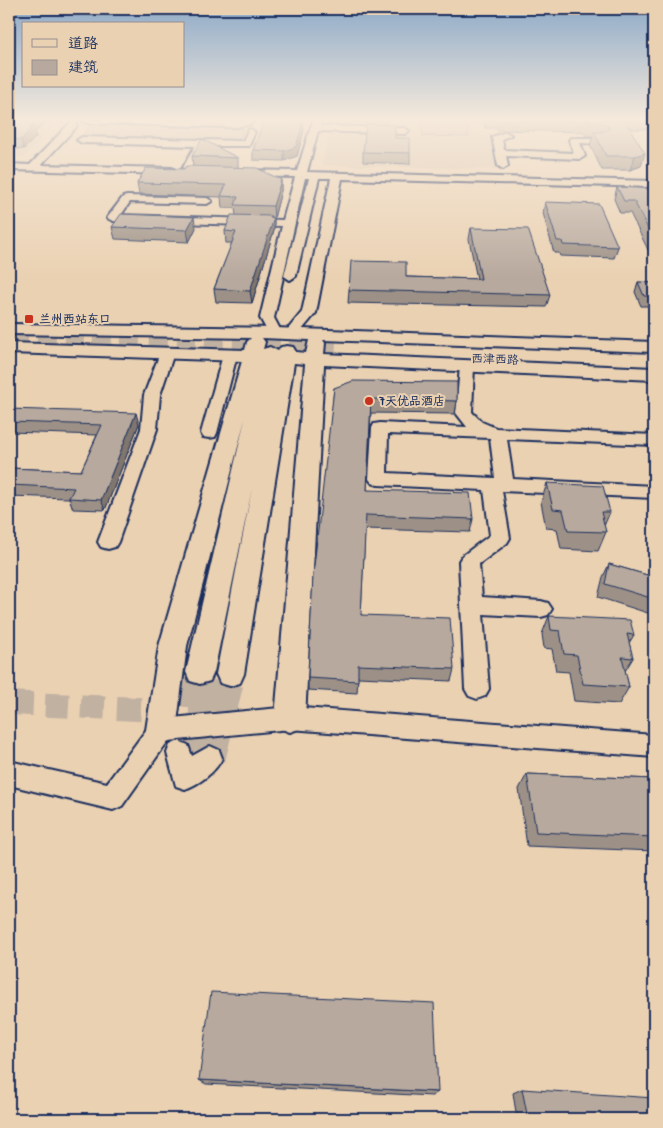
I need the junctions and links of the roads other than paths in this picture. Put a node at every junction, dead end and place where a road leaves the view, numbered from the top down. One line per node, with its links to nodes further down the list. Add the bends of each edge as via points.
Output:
1 (233, 173): 3 (street)
2 (508, 173): 5 (street)
3 (300, 174): 4 (street); 8 (street)
4 (326, 175): 5 (street); 9 (street); 10 (street); 12 (street, via 286,291)
5 (510, 180): 6 (street)
6 (654, 184)
7 (207, 201): 8 (street, via 127,199 113,218)
8 (287, 223): 12 (street, via 267,318)
9 (305, 269)
10 (303, 310): 12 (street); 13 (street)
11 (9, 329): 12 (main road)
12 (275, 334): 13 (main road); 17 (main road); 17 (main road)
13 (318, 335): 15 (main road); 18 (main road)
14 (9, 348): 16 (main road)
15 (654, 348)
16 (167, 353): 17 (main road); 28 (street, via 152,395 149,428)
17 (259, 357): 18 (main road); 23 (street); 31 (main road); 32 (main road); 35 (main road, via 173,646)
18 (314, 359): 21 (main road); 34 (main road)
19 (654, 360): 20 (main road, 西津西路, via 337,349)
20 (654, 365)
21 (467, 366): 22 (main road); 24 (street, via 464,413 476,426)
22 (654, 374)
23 (209, 433)
24 (498, 434): 25 (street); 26 (street); 26 (street, via 380,428 378,479)
25 (654, 440)
26 (498, 485): 27 (street); 29 (street, via 500,538 469,562)
27 (654, 492)
28 (108, 542)
29 (472, 605): 30 (street); 33 (street)
30 (541, 609)
31 (200, 672)
32 (230, 674)
33 (478, 689)
34 (290, 718): 35 (street); 36 (street)
35 (160, 730): 39 (street, via 113,797)
36 (654, 746)
37 (179, 752): 38 (street, via 185,778)
38 (210, 758)
39 (9, 773)

